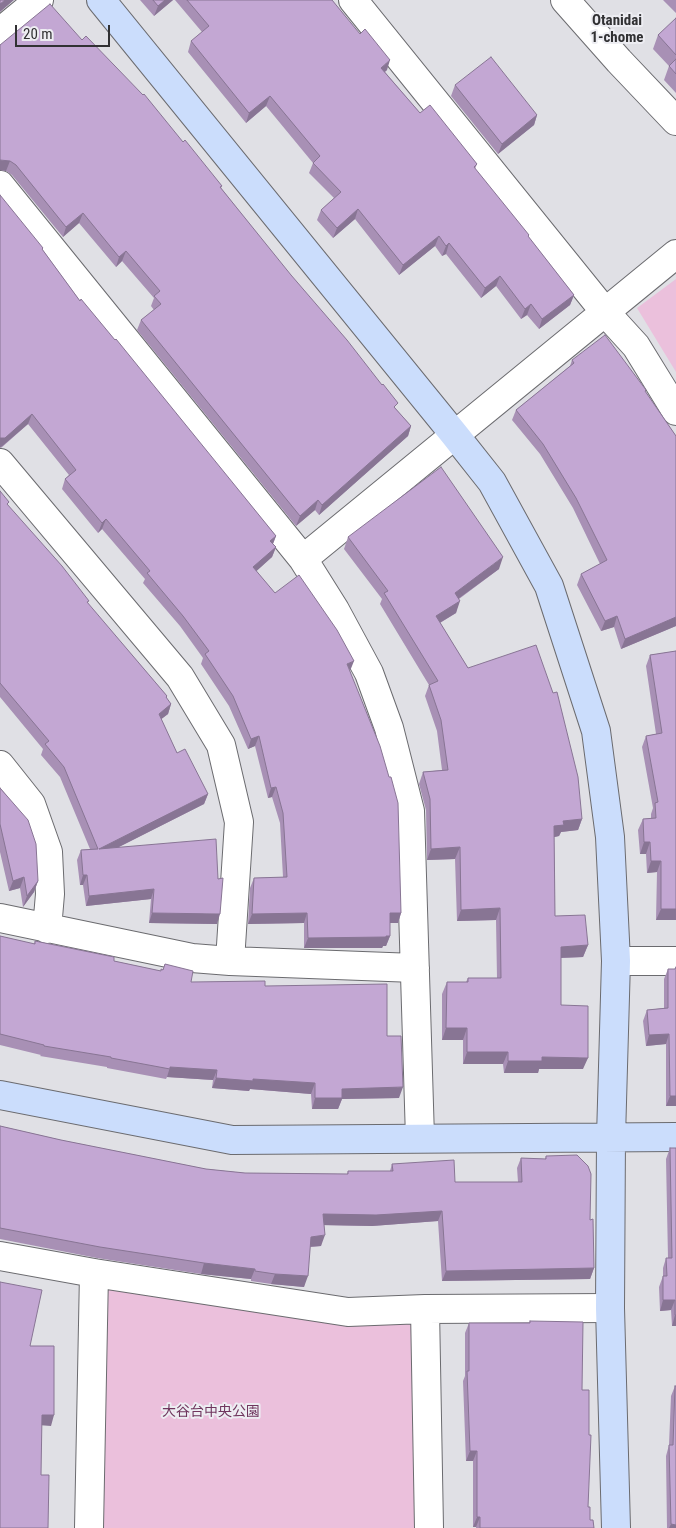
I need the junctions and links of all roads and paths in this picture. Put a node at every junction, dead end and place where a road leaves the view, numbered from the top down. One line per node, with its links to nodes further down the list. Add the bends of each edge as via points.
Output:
1 (39, 0): 5 (street)
2 (101, 0): 11 (street)
3 (353, 0): 9 (street)
4 (564, 0): 6 (street)
5 (0, 32)
6 (676, 121)
7 (0, 185): 13 (street)
8 (676, 254): 9 (street)
9 (605, 312): 10 (street, via 636,346); 11 (street)
10 (676, 411)
11 (454, 434): 13 (street); 18 (street, via 492,482 549,586 596,730 610,838)
12 (0, 463): 17 (street, via 180,677 221,745 239,822)
13 (303, 559): 20 (street, via 369,673 390,728 410,811)
14 (0, 765): 16 (street, via 31,804 48,852 50,894)
15 (0, 918): 16 (street)
16 (47, 928): 17 (street, via 192,958)
17 (230, 961): 20 (street)
18 (616, 961): 19 (street); 23 (street)
19 (676, 961)
20 (414, 968): 22 (street)
21 (0, 1095): 22 (street, via 232,1140)
22 (420, 1138): 23 (street)
23 (611, 1138): 24 (street); 27 (street)
24 (676, 1138)
25 (0, 1256): 26 (street)
26 (94, 1273): 28 (street, via 348,1312); 29 (street)
27 (610, 1308): 28 (street); 31 (street)
28 (426, 1309): 30 (street)
29 (89, 1528)
30 (430, 1528)
31 (616, 1528)

